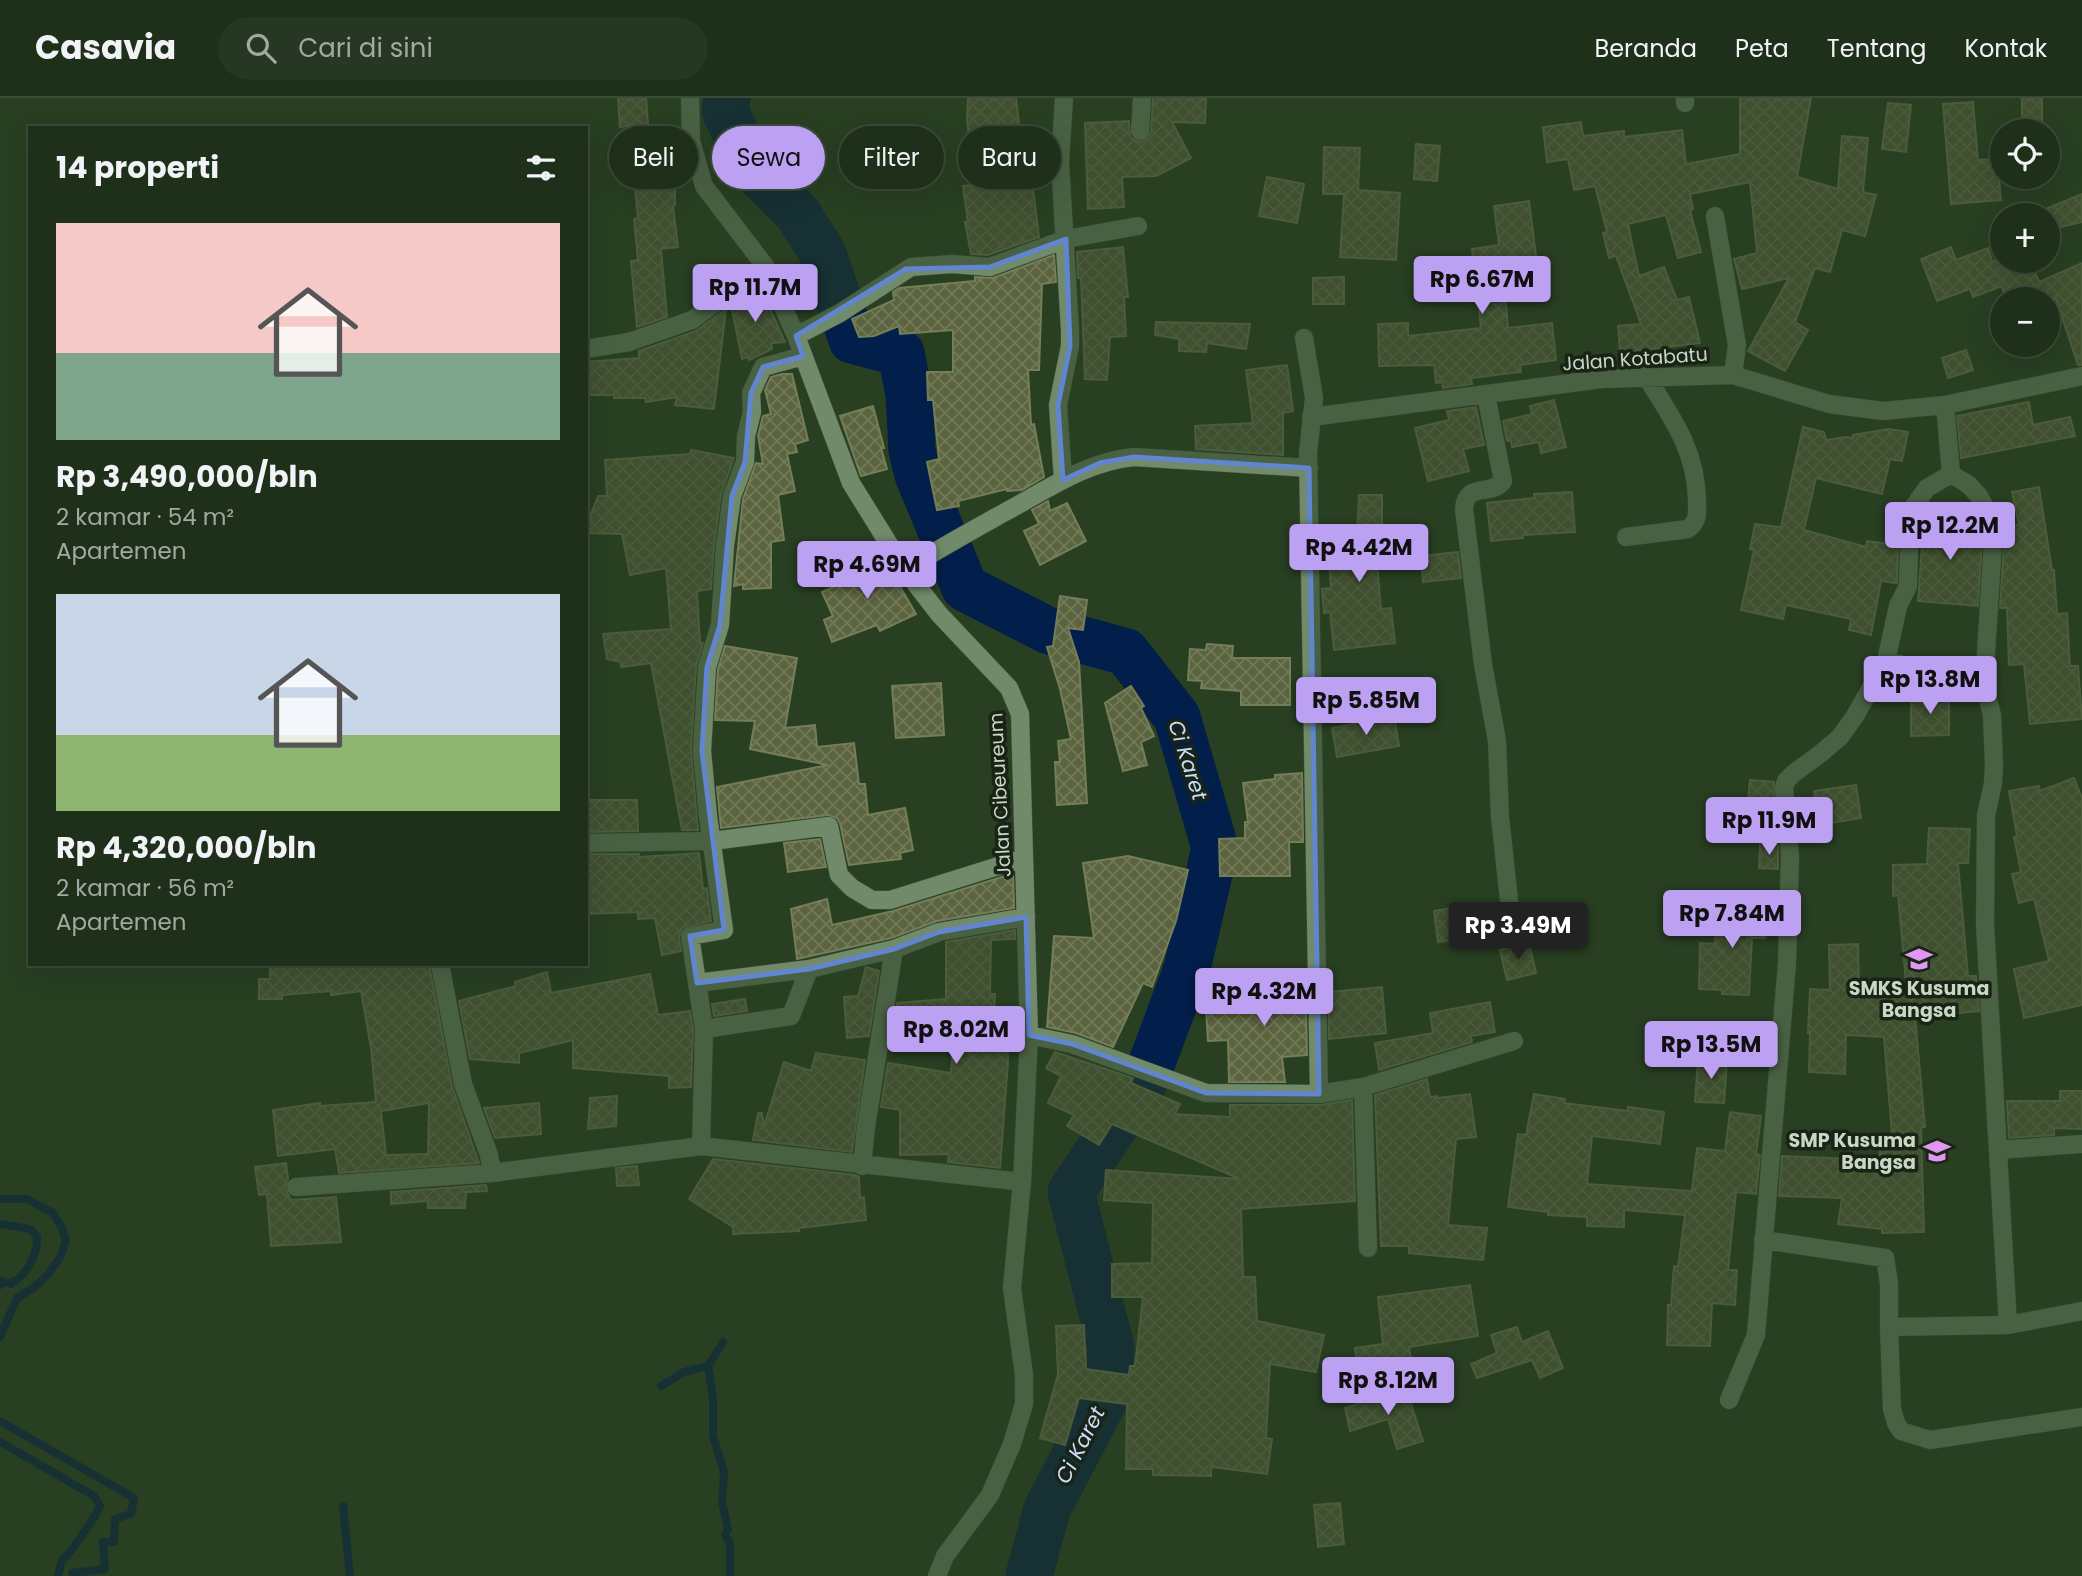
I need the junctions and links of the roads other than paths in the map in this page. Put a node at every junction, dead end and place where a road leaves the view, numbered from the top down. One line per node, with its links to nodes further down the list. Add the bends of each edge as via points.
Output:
1 (690, 98): 8 (street, Jalan Cibeureum, via 691,141 704,186)
2 (1064, 98): 7 (street, via 1060,163)
3 (1142, 98): 4 (street)
4 (1140, 131)
5 (1714, 216): 13 (street, via 1737,345)
6 (1138, 226): 7 (street)
7 (1066, 239): 9 (street, via 990,267 911,267); 21 (street, via 1070,346 1058,405)
8 (765, 266): 9 (street, Jalan Cibeureum); 11 (street, via 692,320 629,342)
9 (796, 336): 12 (street, Jalan Cibeureum)
10 (1304, 338): 18 (street, via 1314,398)
11 (588, 349)
12 (803, 356): 23 (street, Jalan Cibeureum, via 851,483); 26 (street, via 763,368 751,393 745,462 732,496 725,546 720,625 707,667 702,751)
13 (1733, 375): 14 (street, Jalan Kotabatu); 17 (street, Jalan Kotabatu, via 1829,404 1883,411)
14 (1646, 376): 16 (street, Jalan Kotabatu); 22 (street, via 1689,450 1697,517 1688,529)
15 (2082, 376): 17 (street, Jalan Kotabatu)
16 (1486, 395): 18 (street, Jalan Kotabatu); 30 (street, via 1503,481 1498,487 1472,492 1464,509 1497,741)
17 (1945, 405): 20 (street)
18 (1311, 417): 19 (street)
19 (1309, 468): 21 (street, via 1135,457 1100,463); 39 (street)
20 (1951, 474): 24 (street, via 1927,488 1914,506 1908,586 1898,606); 25 (street, via 1979,495 1991,526)
21 (1063, 480): 23 (street)
22 (1626, 537)
23 (905, 570): 28 (street, Jalan Cibeureum, via 1013,695 1020,714)
24 (1886, 661): 25 (street); 47 (street, via 1840,737 1794,772 1784,788 1790,876 1787,952)
25 (1984, 684): 42 (street, via 1993,746 1993,783 1986,816 1985,926)
26 (712, 841): 27 (street); 28 (street, via 829,825 839,875 872,900 890,900); 34 (street, via 724,930 690,936)
27 (588, 843)
28 (1024, 858): 29 (street, Jalan Cibeureum)
29 (1026, 917): 31 (street, via 939,932); 36 (street, Jalan Cibeureum)
30 (1512, 928)
31 (894, 950): 33 (street); 43 (street)
32 (440, 966): 44 (street, via 463,1084)
33 (808, 969): 34 (street); 35 (street, via 791,1016)
34 (697, 983): 35 (street)
35 (704, 1029): 41 (street)
36 (1029, 1035): 39 (street, via 1072,1044 1206,1093); 45 (street, Jalan Cibeureum)
37 (1514, 1041): 38 (street)
38 (1363, 1087): 39 (street); 48 (street)
39 (1319, 1094)
40 (2082, 1144): 42 (street)
41 (701, 1146): 43 (street); 44 (street)
42 (1998, 1150): 50 (street)
43 (862, 1166): 45 (street)
44 (492, 1173): 46 (street)
45 (1022, 1182): 54 (street, Jalan Cibeureum, via 1012,1288 1024,1404 985,1504 945,1556)
46 (296, 1187)
47 (1763, 1240): 51 (street, via 1885,1258); 52 (street, via 1754,1343)
48 (1368, 1248)
49 (2082, 1311): 50 (street)
50 (2008, 1325): 51 (street)
51 (1889, 1326): 53 (street, via 1892,1409 1901,1431 1930,1440)
52 (1729, 1400)
53 (2082, 1417)
54 (937, 1576)

